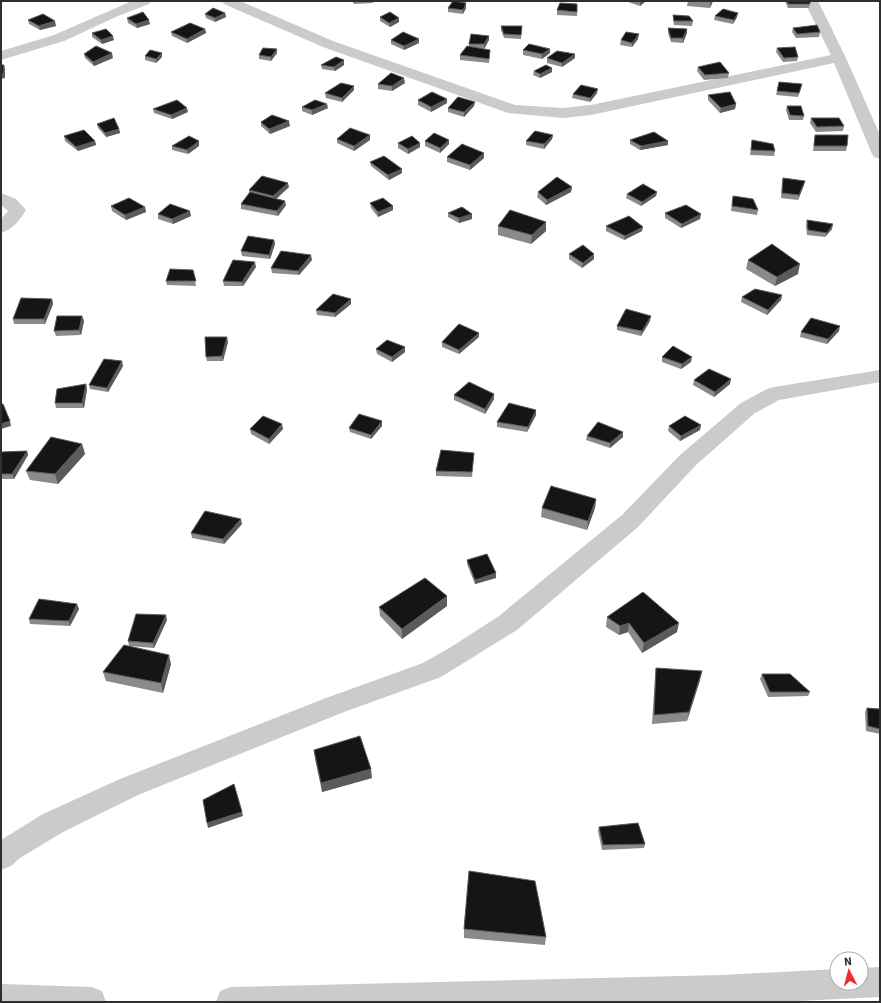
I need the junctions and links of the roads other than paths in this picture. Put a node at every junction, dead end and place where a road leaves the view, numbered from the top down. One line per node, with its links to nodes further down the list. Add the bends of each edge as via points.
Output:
1 (144, 1): 4 (street, via 59,38)
2 (229, 1): 5 (street, via 342,49 513,110 563,113 591,110)
3 (811, 1): 5 (street)
4 (1, 56)
5 (839, 58): 6 (street)
6 (880, 154)
7 (1, 198): 8 (street, via 17,210)
8 (1, 228)
9 (880, 376): 10 (street, via 774,394 748,408 688,460 630,521 508,623 432,670 335,705 129,787 53,823)
10 (1, 857)
11 (880, 982): 12 (street)
12 (869, 983)
13 (829, 986): 14 (street)
14 (721, 996): 17 (street)
15 (1, 999): 16 (street)
16 (91, 1002)
17 (231, 1002)

